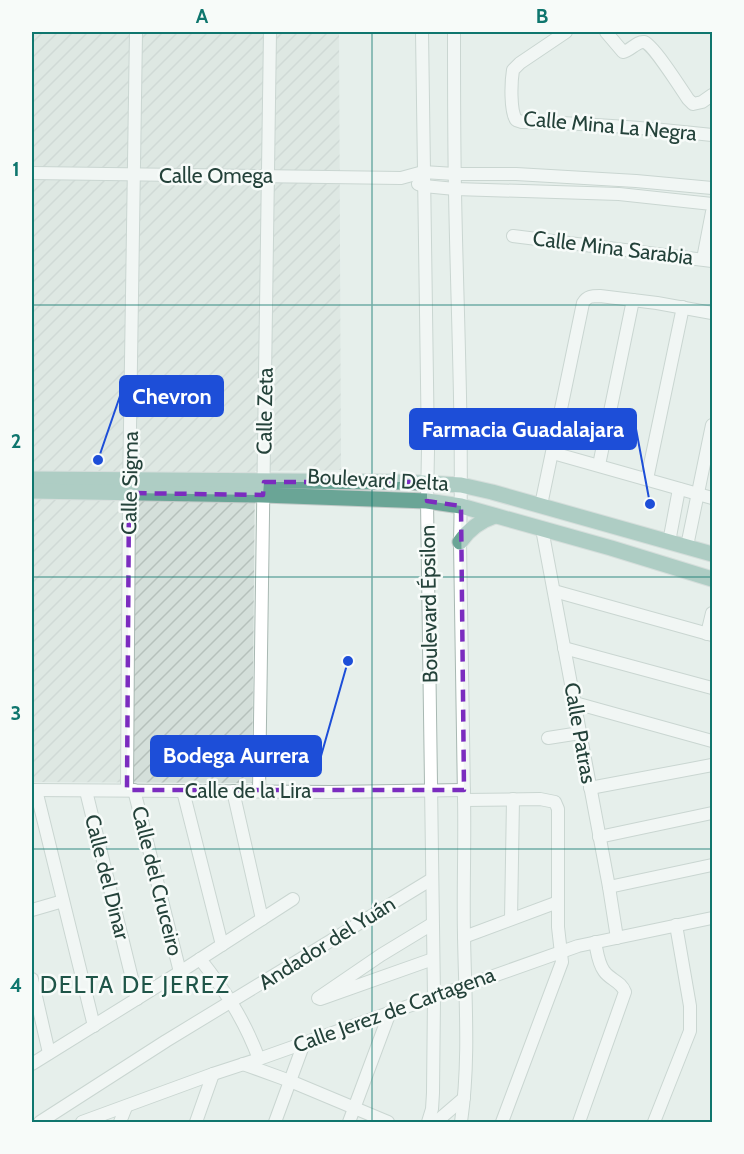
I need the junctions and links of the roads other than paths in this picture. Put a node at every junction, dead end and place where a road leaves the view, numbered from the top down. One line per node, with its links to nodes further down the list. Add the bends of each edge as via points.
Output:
1 (136, 32): 12 (street, Calle Sigma)
2 (270, 32): 13 (street, Calle Zeta)
3 (422, 32): 9 (street, Boulevard Épsilon)
4 (454, 32): 11 (street, Boulevard Épsilon)
5 (566, 32): 8 (street, Calle Mina La Negra, via 513,70 516,120)
6 (606, 32): 7 (street, Calle Mina La Negra, via 623,52 643,42 648,44 693,104)
7 (712, 95)
8 (712, 135)
9 (423, 172): 11 (street, Calle Omega); 14 (street, Calle Omega); 15 (street, Boulevard Épsilon)
10 (32, 173): 12 (street, Calle Omega)
11 (455, 174): 16 (street, Calle Omega, via 565,176); 17 (street, Boulevard Épsilon)
12 (134, 176): 13 (street, Calle Omega); 32 (street, Calle Sigma)
13 (267, 176): 14 (street, Calle Omega); 33 (street, Calle Zeta)
14 (401, 178): 15 (street, Calle Omega)
15 (424, 186): 17 (street, Calle Omega); 30 (street, Boulevard Épsilon)
16 (712, 188)
17 (454, 189): 18 (street, Calle Omega, via 607,194); 31 (street, Boulevard Épsilon)
18 (712, 204)
19 (712, 212): 21 (street)
20 (513, 236): 21 (street, Calle Mina Sarabia)
21 (708, 260)
22 (633, 300): 23 (street); 26 (street, via 600,296 588,297 583,303); 27 (street)
23 (683, 307): 24 (street); 29 (street)
24 (712, 313)
25 (712, 425): 36 (street)
26 (553, 453): 27 (street); 39 (street)
27 (599, 465): 29 (street)
28 (32, 479): 32 (main road, Boulevard Delta)
29 (647, 479): 34 (street)
30 (427, 482): 31 (main road, Boulevard Delta); 33 (main road, Boulevard Delta); 38 (street, Boulevard Épsilon)
31 (461, 485): 39 (main road, Boulevard Delta); 40 (street, Boulevard Épsilon)
32 (129, 487): 33 (main road, Boulevard Delta); 35 (main road, Boulevard Delta); 61 (street, Calle Sigma)
33 (264, 488): 38 (main road, Boulevard Delta); 65 (street, Calle Zeta)
34 (679, 489): 36 (street); 44 (street)
35 (32, 492)
36 (699, 494): 37 (street); 45 (street)
37 (712, 498)
38 (427, 501): 40 (main road, Boulevard Delta); 66 (street, Boulevard Épsilon)
39 (541, 505): 44 (main road, Boulevard Delta)
40 (461, 506): 41 (main road, Boulevard Delta); 43 (street, Boulevard Épsilon)
41 (495, 516): 42 (main road, Boulevard Delta); 43 (main road, via 472,528)
42 (542, 530): 46 (main road, Boulevard Delta); 49 (street, Calle Patras)
43 (460, 542): 67 (street, Boulevard Épsilon)
44 (669, 542): 45 (main road, Boulevard Delta)
45 (687, 546): 46 (main road, via 676,558); 47 (main road, Boulevard Delta)
46 (611, 548): 48 (main road, Boulevard Delta)
47 (712, 554)
48 (712, 579)
49 (554, 591): 51 (street); 52 (street, Calle Patras)
50 (712, 613): 51 (street)
51 (710, 635)
52 (564, 648): 53 (street); 54 (street, Calle Patras)
53 (712, 688)
54 (575, 703): 55 (street, Calle Patras); 57 (street)
55 (580, 734): 56 (street); 59 (street, Calle Patras)
56 (548, 738)
57 (712, 741)
58 (712, 765): 59 (street)
59 (590, 788): 70 (street, Calle Patras)
60 (34, 790): 62 (street, Calle de la Lira); 75 (street)
61 (131, 790): 62 (street, Calle de la Lira); 63 (street, Calle de la Lira); 90 (street, Calle del Cruceiro)
62 (86, 791): 94 (street, Calle del Dinar)
63 (183, 791): 64 (street, Calle de la Lira); 86 (street)
64 (233, 791): 65 (street, Calle de la Lira); 79 (street)
65 (259, 791): 66 (street, Calle de la Lira)
66 (431, 791): 67 (street, Calle de la Lira); 72 (street, Boulevard Épsilon)
67 (464, 795): 68 (street, Calle de la Lira); 83 (street, Boulevard Épsilon)
68 (513, 799): 76 (street, Calle de la Lira, via 555,802); 80 (street)
69 (712, 813): 70 (street)
70 (599, 837): 73 (street, Calle Patras)
71 (712, 865): 73 (street)
72 (432, 879): 81 (street, Boulevard Épsilon); 95 (street, Andador del Yuán)
73 (609, 887): 84 (street, Calle Patras)
74 (293, 899): 79 (street)
75 (63, 901): 77 (street); 97 (street)
76 (558, 902): 80 (street); 87 (street)
77 (32, 910)
78 (712, 918): 82 (street, Calle Jerez de Cartagena)
79 (262, 919): 86 (street)
80 (511, 919): 83 (street)
81 (432, 924): 89 (street, Boulevard Épsilon); 89 (street, via 318,998)
82 (676, 925): 84 (street, Calle Jerez de Cartagena); 119 (street, via 690,1006 690,1031)
83 (464, 937): 92 (street, Boulevard Épsilon)
84 (617, 938): 85 (street, Calle Jerez de Cartagena)
85 (595, 942): 87 (street, Calle Jerez de Cartagena); 118 (street, via 601,966 623,987 625,996)
86 (222, 945): 88 (street)
87 (561, 952): 92 (street, Calle Jerez de Cartagena); 117 (street, via 560,970)
88 (200, 959): 90 (street); 95 (street)
89 (433, 959): 93 (street, Boulevard Épsilon)
90 (180, 972): 94 (street)
91 (32, 980): 99 (street)
92 (466, 986): 93 (street, Calle Jerez de Cartagena); 105 (street, Boulevard Épsilon)
93 (434, 997): 96 (street, Calle Jerez de Cartagena); 115 (street, Boulevard Épsilon)
94 (137, 999): 97 (street)
95 (231, 1002): 100 (street); 108 (street, Andador del Yuán)
96 (390, 1012): 98 (street, Calle Jerez de Cartagena); 107 (street)
97 (93, 1026): 99 (street)
98 (304, 1043): 100 (street, Calle Jerez de Cartagena); 104 (street)
99 (49, 1053): 101 (street)
100 (259, 1059): 102 (street, Calle Jerez de Cartagena)
101 (32, 1064)
102 (243, 1064): 103 (street, Calle Jerez de Cartagena); 104 (street)
103 (213, 1074): 106 (street, Calle Jerez de Cartagena); 111 (street)
104 (290, 1081): 107 (street); 112 (street)
105 (464, 1098): 115 (street); 116 (street, Boulevard Épsilon)
106 (126, 1107): 109 (street, Calle Jerez de Cartagena); 110 (street)
107 (354, 1109): 113 (street); 114 (street)
108 (40, 1122)
109 (82, 1122)
110 (120, 1122)
111 (196, 1122)
112 (274, 1122)
113 (349, 1122)
114 (388, 1122)
115 (435, 1122)
116 (461, 1122)
117 (502, 1122)
118 (579, 1122)
119 (654, 1122)

